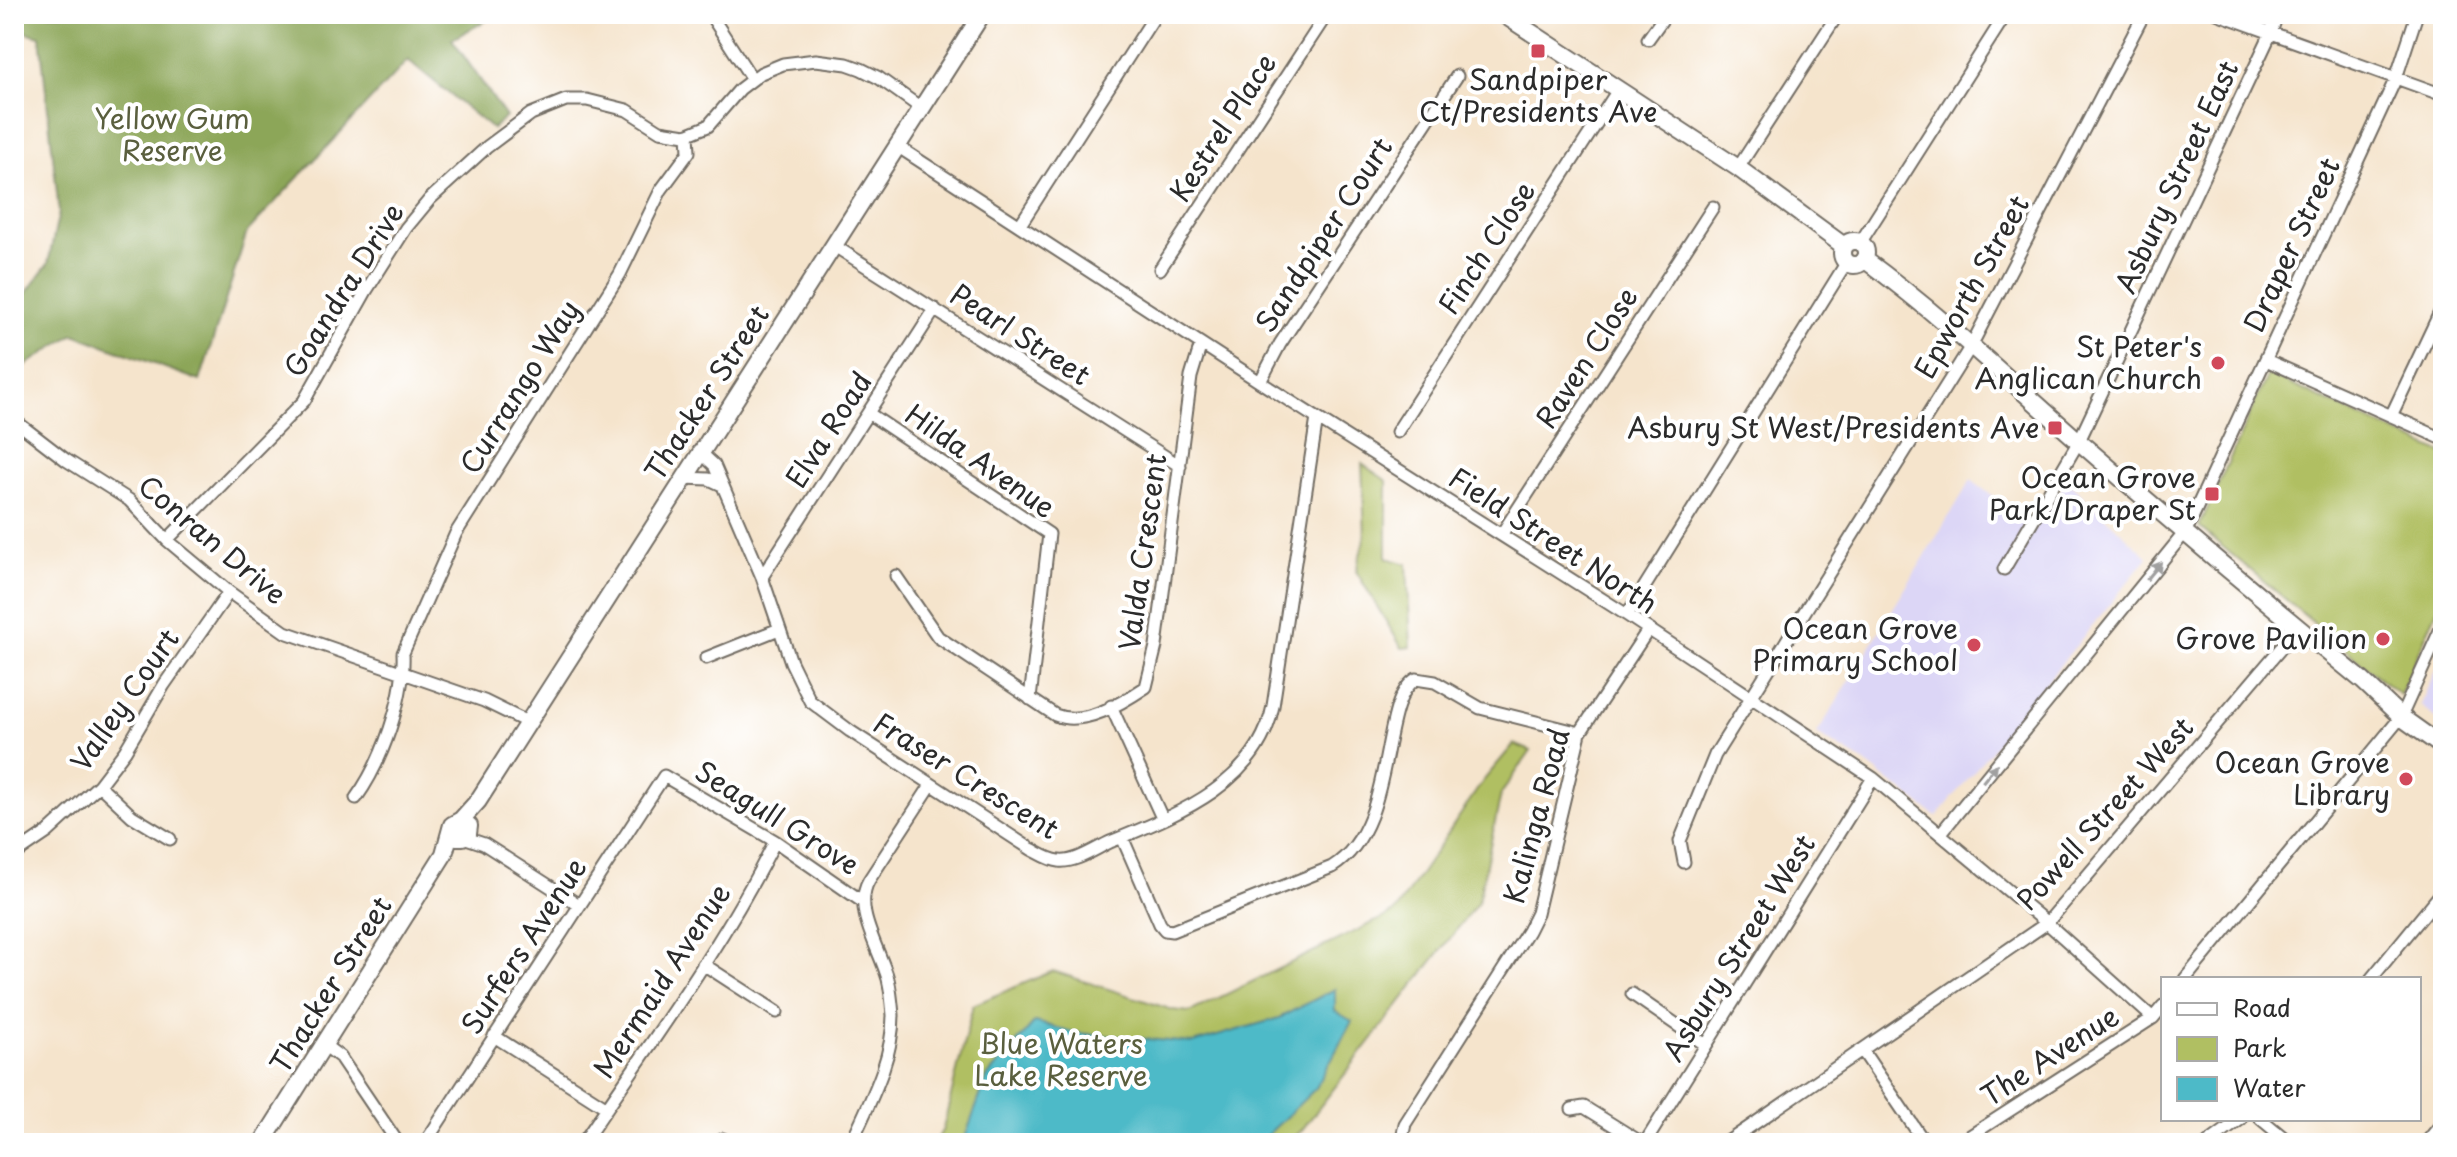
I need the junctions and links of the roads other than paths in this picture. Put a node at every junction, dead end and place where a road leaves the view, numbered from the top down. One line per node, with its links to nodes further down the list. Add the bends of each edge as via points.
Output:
1 (710, 14): 17 (street)
2 (982, 14): 20 (street, Thacker Street)
3 (1156, 14): 25 (street)
4 (1327, 14): 28 (street, Kestrel Place)
5 (1503, 14): 18 (street)
6 (1666, 14): 14 (street)
7 (1838, 14): 23 (street)
8 (2006, 14): 27 (street)
9 (2144, 14): 32 (street, Epworth Street)
10 (2219, 14): 13 (street)
11 (2277, 14): 13 (street, Asbury Street East)
12 (2417, 14): 16 (street, Draper Street)
13 (2271, 33): 16 (street); 41 (street, Asbury Street East)
14 (1648, 39)
15 (1457, 76): 34 (street, Sandpiper Court)
16 (2396, 78): 19 (street); 33 (street, Draper Street)
17 (752, 79): 20 (street, via 783,64 833,61 879,78); 21 (street, via 708,126)
18 (1618, 90): 23 (street); 39 (street, Finch Close)
19 (2443, 95)
20 (921, 108): 22 (street, Thacker Street)
21 (688, 134): 48 (street, Goandra Drive, via 660,131 608,103 566,100 531,114 487,147 406,228 304,401); 59 (street, Currango Way, via 689,152 661,190 620,274 456,533 403,653)
22 (897, 146): 25 (street, Field Street North); 26 (street, Thacker Street)
23 (1738, 168): 27 (street)
24 (1713, 207): 47 (street, Raven Close)
25 (1020, 225): 31 (street, Field Street North)
26 (833, 245): 30 (street, Pearl Street); 42 (street, Thacker Street)
27 (1854, 252): 32 (street); 53 (street)
28 (1160, 269)
29 (2443, 306): 36 (street)
30 (935, 309): 35 (street, Elva Road); 43 (street, Pearl Street)
31 (1201, 344): 34 (street, Field Street North); 43 (street, Valda Crescent, via 1193,365)
32 (1971, 346): 41 (street); 60 (street, Epworth Street)
33 (2266, 360): 36 (street); 46 (street, Draper Street)
34 (1260, 382): 37 (street, Field Street North)
35 (868, 413): 51 (street, Elva Road); 61 (street, Hilda Avenue, via 1049,534)
36 (2391, 416): 40 (street)
37 (1317, 418): 47 (street, Field Street North); 72 (street, Fraser Crescent, via 1266,733 1211,795)
38 (14, 420): 48 (street, Conran Drive, via 129,500)
39 (1397, 432)
40 (2443, 439)
41 (2079, 441): 46 (street); 49 (street, Asbury Street East)
42 (699, 451): 44 (street, Thacker Street); 45 (street, Fraser Crescent, via 711,461)
43 (1180, 466): 62 (street, Valda Crescent, via 1151,675 1146,687)
44 (683, 478): 45 (street); 64 (street, Thacker Street)
45 (723, 485): 51 (street, Fraser Crescent)
46 (2186, 531): 55 (street); 74 (street, Draper Street, one-way to 46)
47 (1501, 535): 53 (street, Field Street North)
48 (167, 540): 52 (street, Conran Drive)
49 (2004, 569)
50 (896, 576): 61 (street, Valda Crescent, via 938,637)
51 (762, 577): 56 (street, Fraser Crescent)
52 (229, 592): 59 (street, Conran Drive, via 285,632); 69 (street, Valley Court)
53 (1627, 615): 57 (street, Field Street North)
54 (2443, 624): 63 (street)
55 (2298, 628): 63 (street); 83 (street, Powell Street West)
56 (779, 629): 58 (street); 70 (street, Fraser Crescent, via 810,701)
57 (1648, 630): 60 (street, Field Street North); 65 (street, Kalinga Road)
58 (706, 658)
59 (404, 673): 64 (street, Conran Drive); 71 (street, Currango Way, via 382,754)
60 (1751, 698): 68 (street, Field Street North); 79 (street, Epworth Street, via 1715,755 1680,841)
61 (1030, 699): 62 (street, Valda Crescent, via 1072,720)
62 (1111, 706): 72 (street)
63 (2402, 714): 66 (street); 85 (street)
64 (527, 722): 73 (street, Thacker Street)
65 (1580, 733): 75 (street, via 1480,708 1435,682 1416,679 1401,695 1379,796 1346,858 1182,929 1165,930 1160,924); 100 (street, Kalinga Road, via 1537,913 1405,1124)
66 (2443, 746)
67 (664, 776): 77 (street, Seagull Grove); 82 (street, Surfers Avenue)
68 (1873, 778): 74 (street, Field Street North); 93 (street, Asbury Street West)
69 (99, 785): 76 (street, via 132,816); 78 (street, Valley Court)
70 (931, 785): 75 (street, Fraser Crescent, via 1052,860 1071,860); 81 (street, via 869,880)
71 (356, 798)
72 (1162, 818): 75 (street, Fraser Crescent)
73 (462, 830): 82 (street); 92 (street, Thacker Street)
74 (1941, 833): 83 (street, Field Street North)
75 (1122, 837)
76 (170, 839)
77 (775, 841): 81 (street, Seagull Grove); 84 (street, Mermaid Avenue)
78 (14, 855)
79 (1684, 862)
80 (2443, 891): 86 (street)
81 (863, 902): 105 (street, via 888,976 893,1019 886,1059)
82 (579, 905): 91 (street, Surfers Avenue)
83 (2047, 923): 90 (street, Field Street North); 94 (street, Powell Street West)
84 (703, 964): 89 (street); 95 (street, Mermaid Avenue)
85 (2187, 977)
86 (2373, 977)
87 (1632, 994): 93 (street)
88 (2161, 1008): 90 (street, The Avenue)
89 (777, 1012)
90 (2153, 1018): 109 (street, The Avenue)
91 (494, 1036): 95 (street); 103 (street, Surfers Avenue)
92 (324, 1045): 101 (street, Thacker Street); 102 (street, via 340,1057)
93 (1706, 1045): 106 (street, Asbury Street West)
94 (1862, 1050): 107 (street, Powell Street West); 108 (street)
95 (607, 1108): 104 (street, Mermaid Avenue)
96 (1572, 1109): 106 (street, via 1584,1107)
97 (2238, 1121): 110 (street)
98 (2263, 1121): 111 (street)
99 (2443, 1122): 112 (street)
100 (1401, 1141)
101 (262, 1143)
102 (398, 1143)
103 (425, 1143)
104 (583, 1143)
105 (851, 1143)
106 (1644, 1143)
107 (1726, 1143)
108 (1925, 1143)
109 (1959, 1143)
110 (2208, 1143)
111 (2290, 1143)
112 (2426, 1143)

